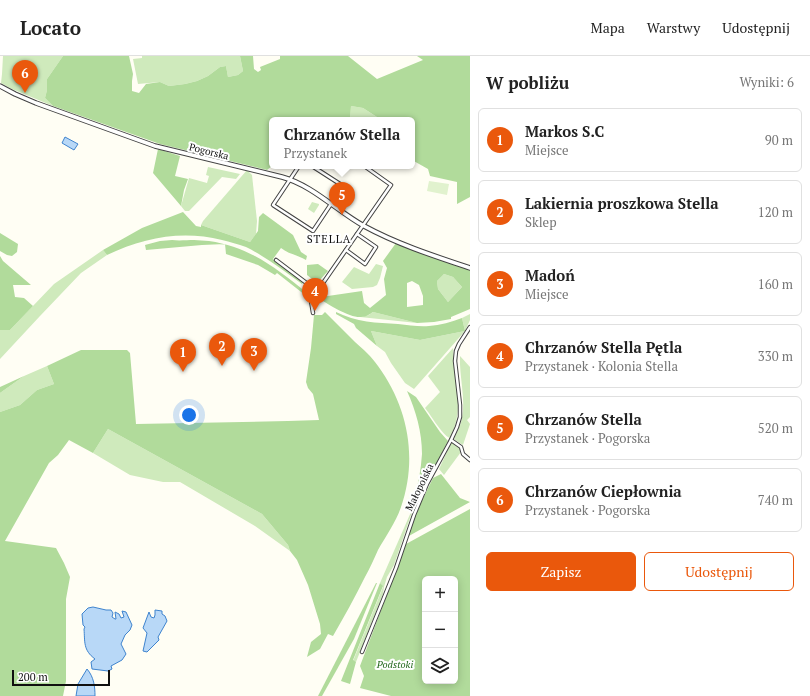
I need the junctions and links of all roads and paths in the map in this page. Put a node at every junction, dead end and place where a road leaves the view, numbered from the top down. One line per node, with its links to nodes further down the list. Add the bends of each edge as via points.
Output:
1 (0, 86): 5 (street, Pogorska, via 36,103 155,146)
2 (297, 169): 5 (street)
3 (317, 169): 6 (street, via 340,184 341,189)
4 (368, 169): 7 (street, via 391,185)
5 (290, 179): 6 (street, Pogorska); 6 (street, via 273,205 313,231)
6 (331, 204): 7 (street, Pogorska)
7 (363, 225): 8 (street); 11 (street, Pogorska, via 407,246)
8 (357, 234): 9 (street); 9 (street, via 376,248 365,264)
9 (346, 250): 12 (street)
10 (276, 260): 12 (street)
11 (470, 268)
12 (317, 291): 13 (street, via 311,302)
13 (313, 313)
14 (470, 327): 15 (street, Małopolska, via 456,351 460,417)
15 (452, 440): 16 (street, via 460,445 463,454); 17 (street, Małopolska, via 427,484)
16 (470, 460)
17 (362, 652)

